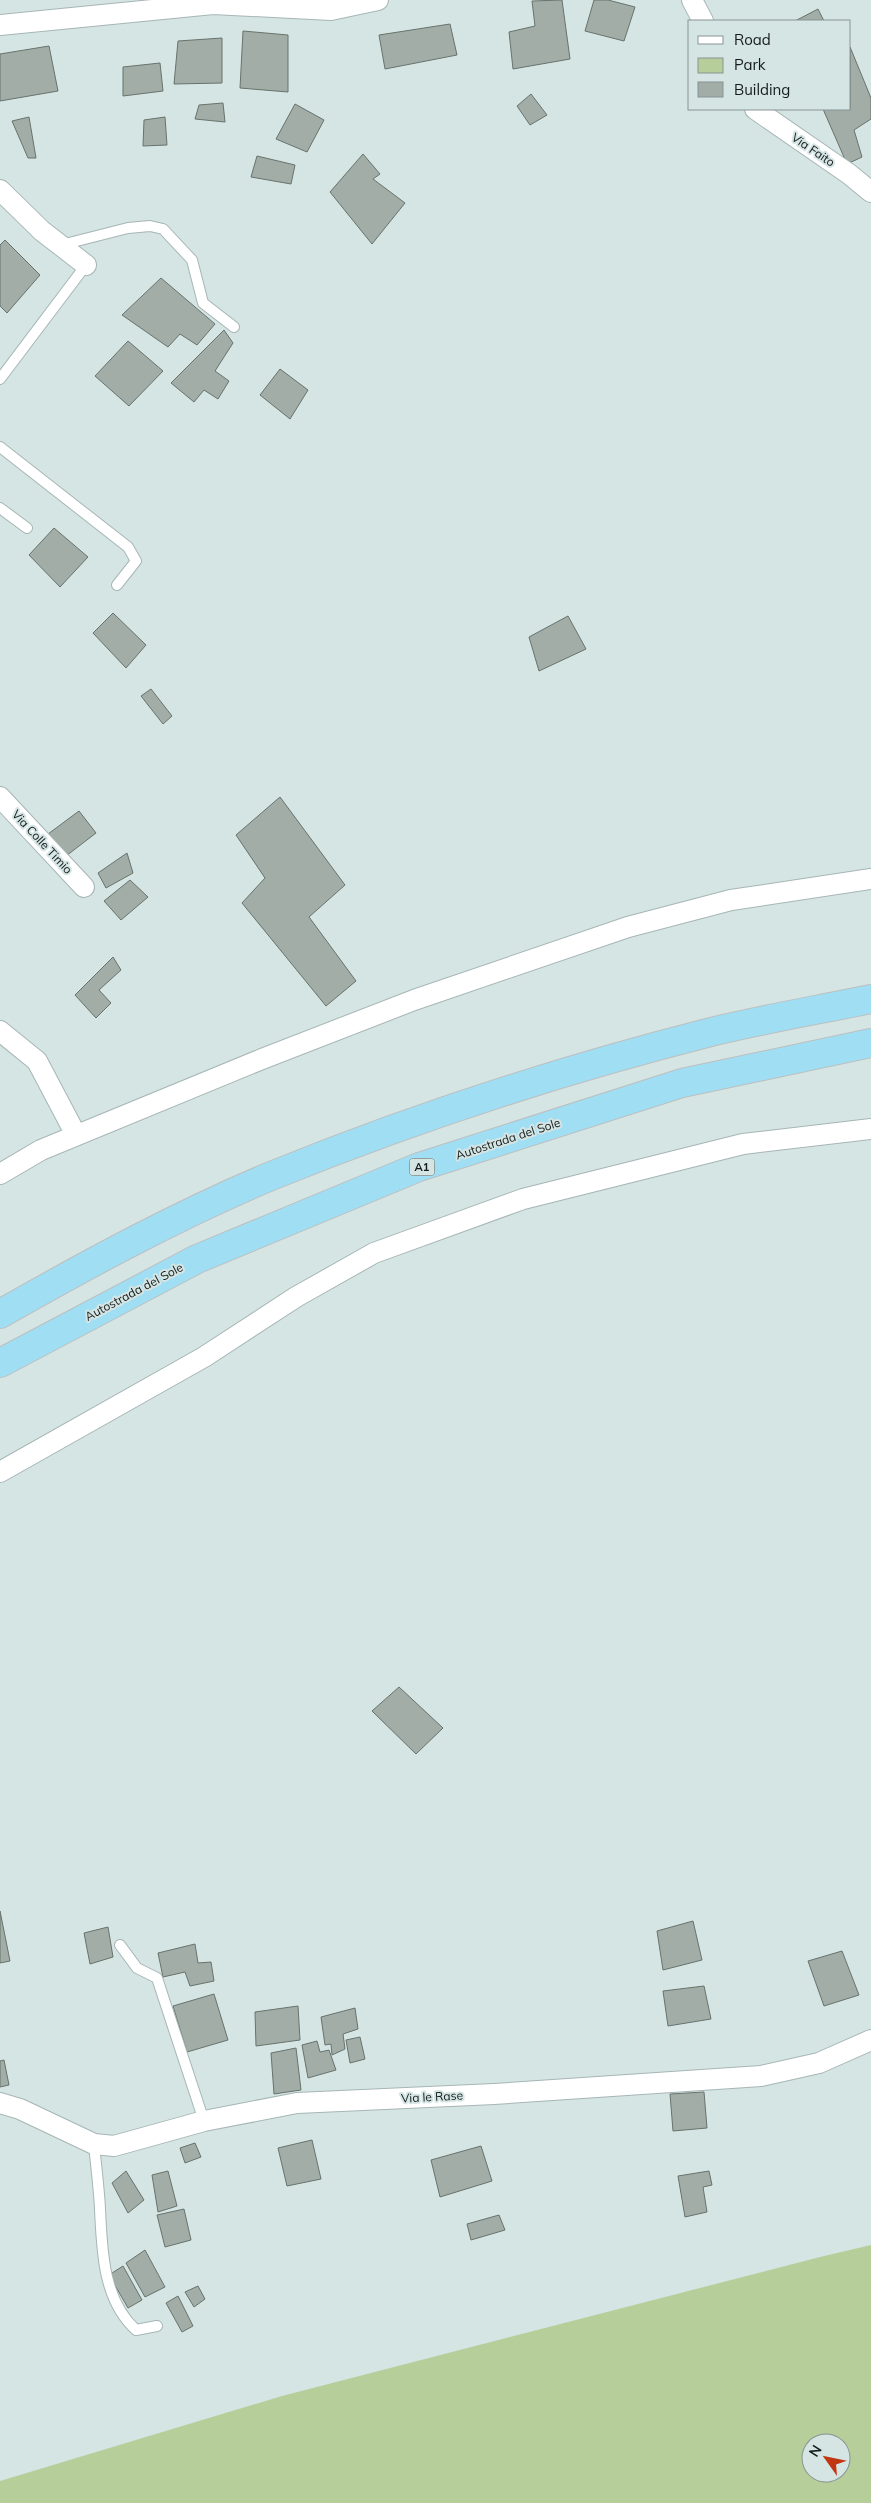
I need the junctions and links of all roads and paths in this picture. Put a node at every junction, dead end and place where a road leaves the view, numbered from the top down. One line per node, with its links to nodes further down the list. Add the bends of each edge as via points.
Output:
1 (378, 0): 4 (street, via 330,10 213,4)
2 (692, 0): 3 (street)
3 (702, 20)
4 (0, 25)
5 (756, 110): 7 (street, Via Faito)
6 (0, 190): 8 (street)
7 (871, 192)
8 (61, 245): 9 (street); 10 (lane, via 128,228 150,226 163,229 192,260 203,303)
9 (86, 265): 11 (lane)
10 (234, 327)
11 (0, 379)
12 (0, 447): 15 (lane, via 128,547 136,561)
13 (0, 508): 14 (lane)
14 (27, 528)
15 (118, 585)
16 (0, 797): 18 (street, Via Colle Timio)
17 (871, 879): 23 (street, via 731,900 628,927 405,1003)
18 (84, 887)
19 (871, 999): 25 (highway, via 712,1032 552,1076 388,1130 203,1207 74,1272)
20 (0, 1031): 23 (street, via 37,1061)
21 (871, 1043): 26 (highway, Autostrada del Sole / A1, via 682,1083 419,1167 197,1259)
22 (871, 1130): 27 (street, via 743,1144 523,1199 374,1253 296,1296 204,1357)
23 (76, 1135): 24 (street, via 41,1150)
24 (0, 1174)
25 (0, 1314)
26 (0, 1363)
27 (0, 1472)
28 (120, 1946): 31 (lane, via 136,1968 157,1978)
29 (871, 2040): 31 (street, Via le Rase, via 819,2063 761,2076 297,2104)
30 (0, 2103): 32 (street, Via le Rase)
31 (204, 2121): 32 (street, Via le Rase, via 114,2146)
32 (94, 2144): 33 (lane, via 106,2273 124,2319 136,2330)
33 (157, 2326)

